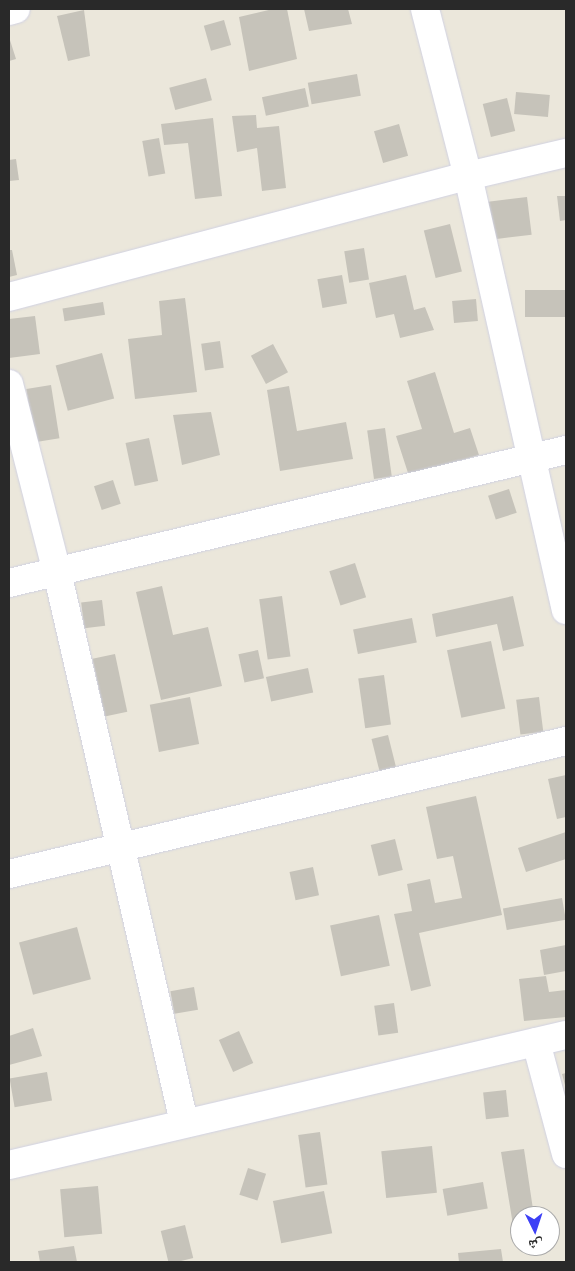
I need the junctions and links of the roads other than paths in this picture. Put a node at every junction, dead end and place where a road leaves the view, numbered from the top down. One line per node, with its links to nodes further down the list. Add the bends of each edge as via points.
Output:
1 (16, 9): 3 (street)
2 (425, 9): 5 (street)
3 (9, 11)
4 (566, 154): 5 (street)
5 (468, 176): 6 (street); 9 (street)
6 (9, 297)
7 (9, 384): 10 (street)
8 (566, 450): 9 (street)
9 (531, 458): 10 (street); 12 (street)
10 (57, 572): 11 (street); 14 (street)
11 (9, 583)
12 (566, 610)
13 (566, 741): 14 (street)
14 (118, 848): 15 (street); 18 (street)
15 (9, 874)
16 (566, 1035): 17 (street)
17 (536, 1042): 18 (street); 19 (street)
18 (184, 1122): 20 (street)
19 (566, 1154)
20 (9, 1165)

